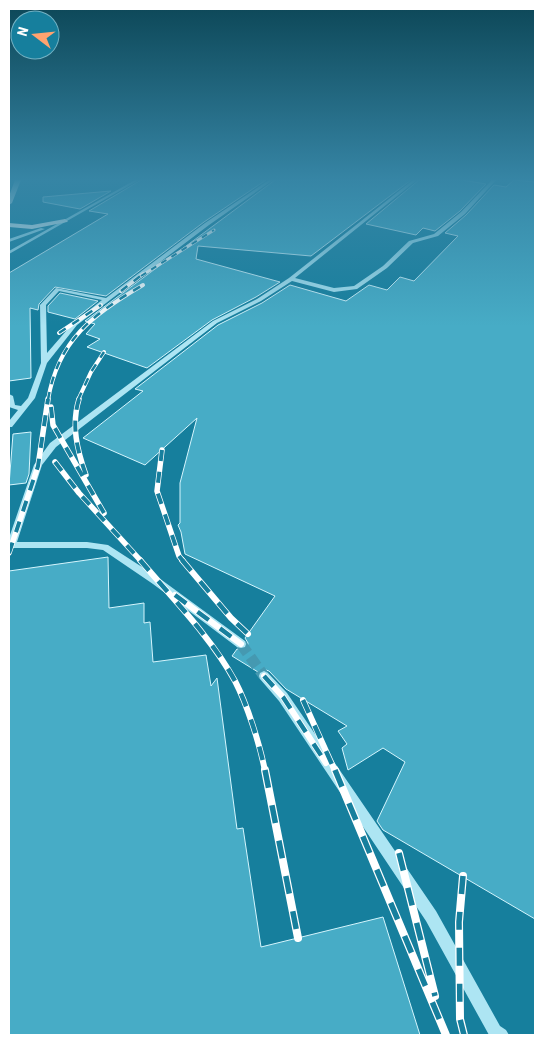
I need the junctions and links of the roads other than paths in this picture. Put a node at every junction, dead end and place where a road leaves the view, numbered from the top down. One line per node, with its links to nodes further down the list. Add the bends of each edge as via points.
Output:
1 (43, 229): 6 (street)
2 (51, 229): 7 (street)
3 (201, 229): 9 (lane)
4 (354, 229): 8 (street)
5 (444, 229): 8 (street, via 436,235 411,242 355,288 334,290)
6 (9, 241)
7 (9, 253)
8 (291, 279): 14 (street, via 259,300 215,322 53,445 38,466)
9 (108, 300): 10 (lane, via 68,331); 10 (street, via 58,289 43,305)
10 (44, 363): 12 (lane, via 31,398)
11 (9, 396): 12 (lane, via 12,406)
12 (23, 409): 13 (lane)
13 (9, 425)
14 (10, 545): 15 (street, via 105,547)
15 (241, 644)
16 (264, 676): 17 (street, via 283,697 432,916)
17 (501, 1035)

